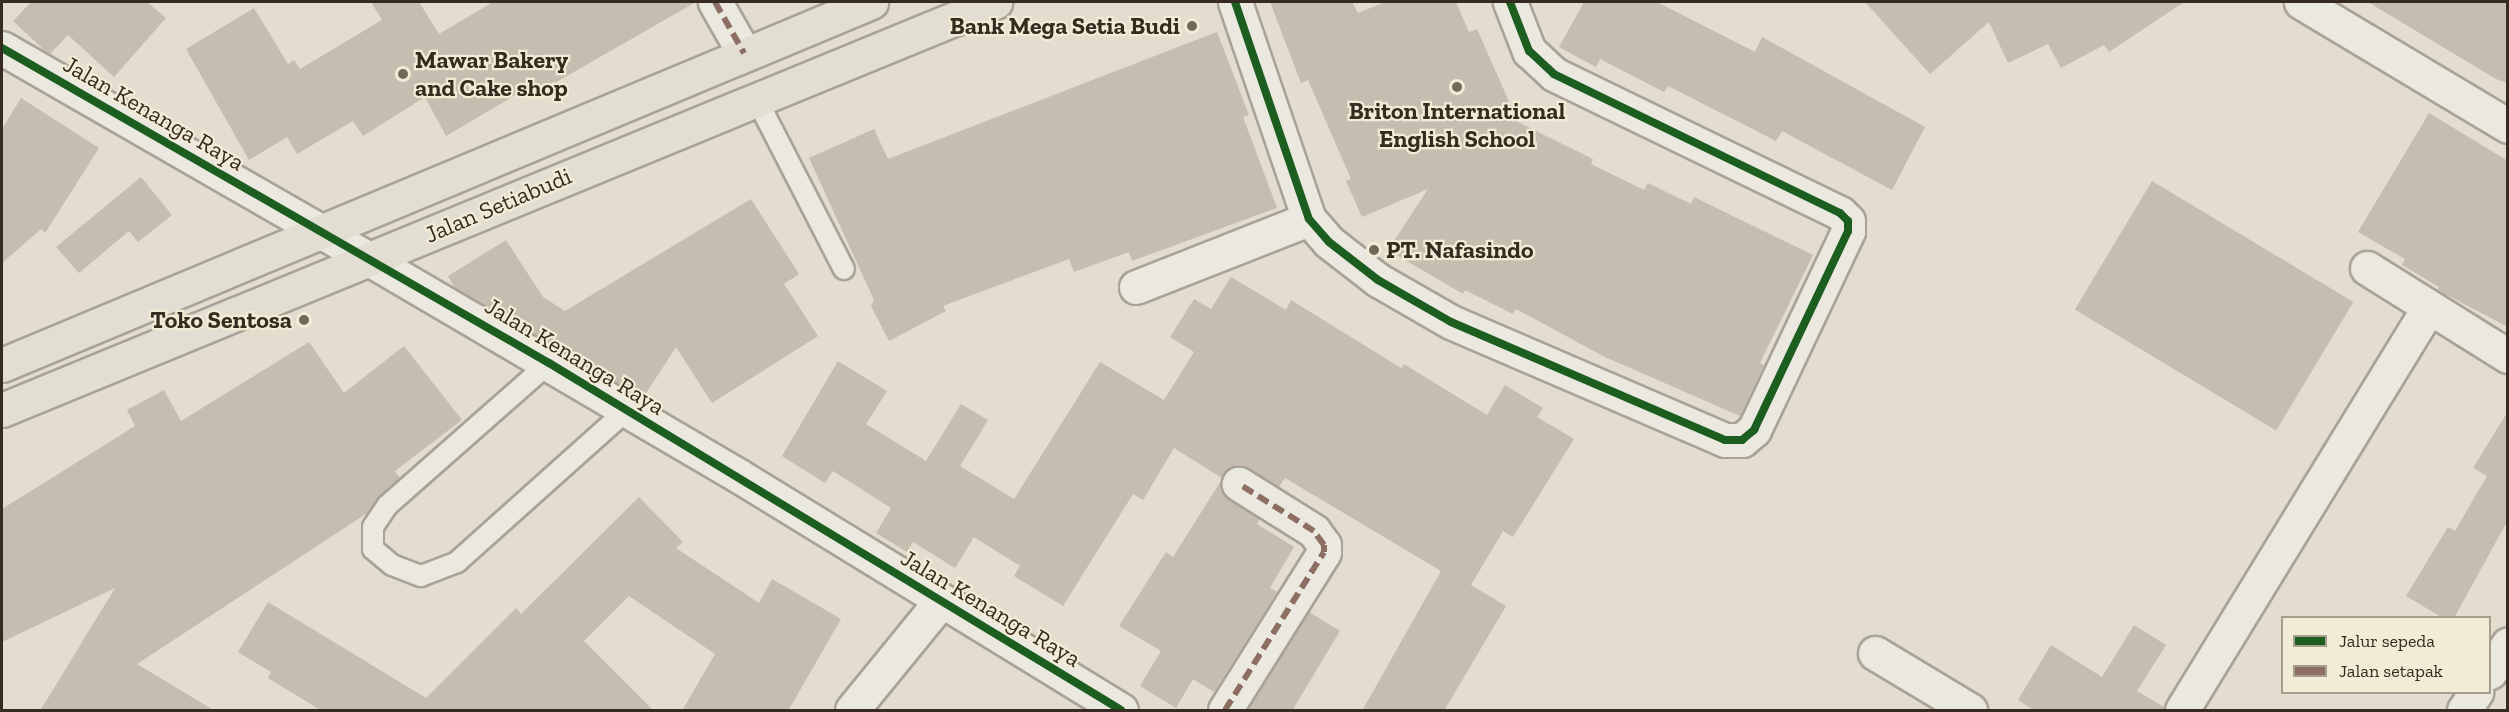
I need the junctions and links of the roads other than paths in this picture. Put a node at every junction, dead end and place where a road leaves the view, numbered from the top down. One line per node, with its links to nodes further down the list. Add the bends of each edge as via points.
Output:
1 (715, 2): 8 (street)
2 (871, 2): 8 (main road, Jalan Setiabudi)
3 (995, 2): 9 (main road, Jalan Setiabudi)
4 (1235, 2): 11 (street)
5 (1510, 2): 11 (street, via 1529,51 1554,74 1840,213 1848,221 1848,231 1748,437 1725,440 1451,322 1355,264)
6 (2301, 2): 10 (street)
7 (2, 48): 12 (street, Jalan Kenanga Raya)
8 (744, 54): 12 (main road, Jalan Setiabudi)
9 (757, 100): 13 (main road, Jalan Setiabudi); 15 (lane)
10 (2508, 126)
11 (1309, 219): 16 (street)
12 (320, 231): 13 (street, Jalan Kenanga Raya); 20 (main road, Jalan Setiabudi)
13 (369, 259): 19 (street, Jalan Kenanga Raya); 21 (main road, Jalan Setiabudi)
14 (2367, 268): 17 (street)
15 (844, 269)
16 (1136, 287)
17 (2428, 308): 18 (street); 33 (street)
18 (2508, 356)
19 (549, 363): 22 (street, Jalan Kenanga Raya); 22 (lane, via 387,506 373,527 373,549 392,565 421,576 457,562)
20 (2, 365)
21 (2, 410)
22 (627, 410): 24 (street, Jalan Kenanga Raya)
23 (1239, 484): 31 (street, via 1314,531 1324,545 1324,552)
24 (941, 601): 29 (street); 30 (street, Jalan Kenanga Raya)
25 (2508, 644): 27 (street)
26 (1875, 653): 32 (street)
27 (2491, 670)
28 (2475, 694): 34 (street)
29 (852, 711)
30 (1121, 711)
31 (1225, 711)
32 (1970, 711)
33 (2182, 711)
34 (2464, 711)

